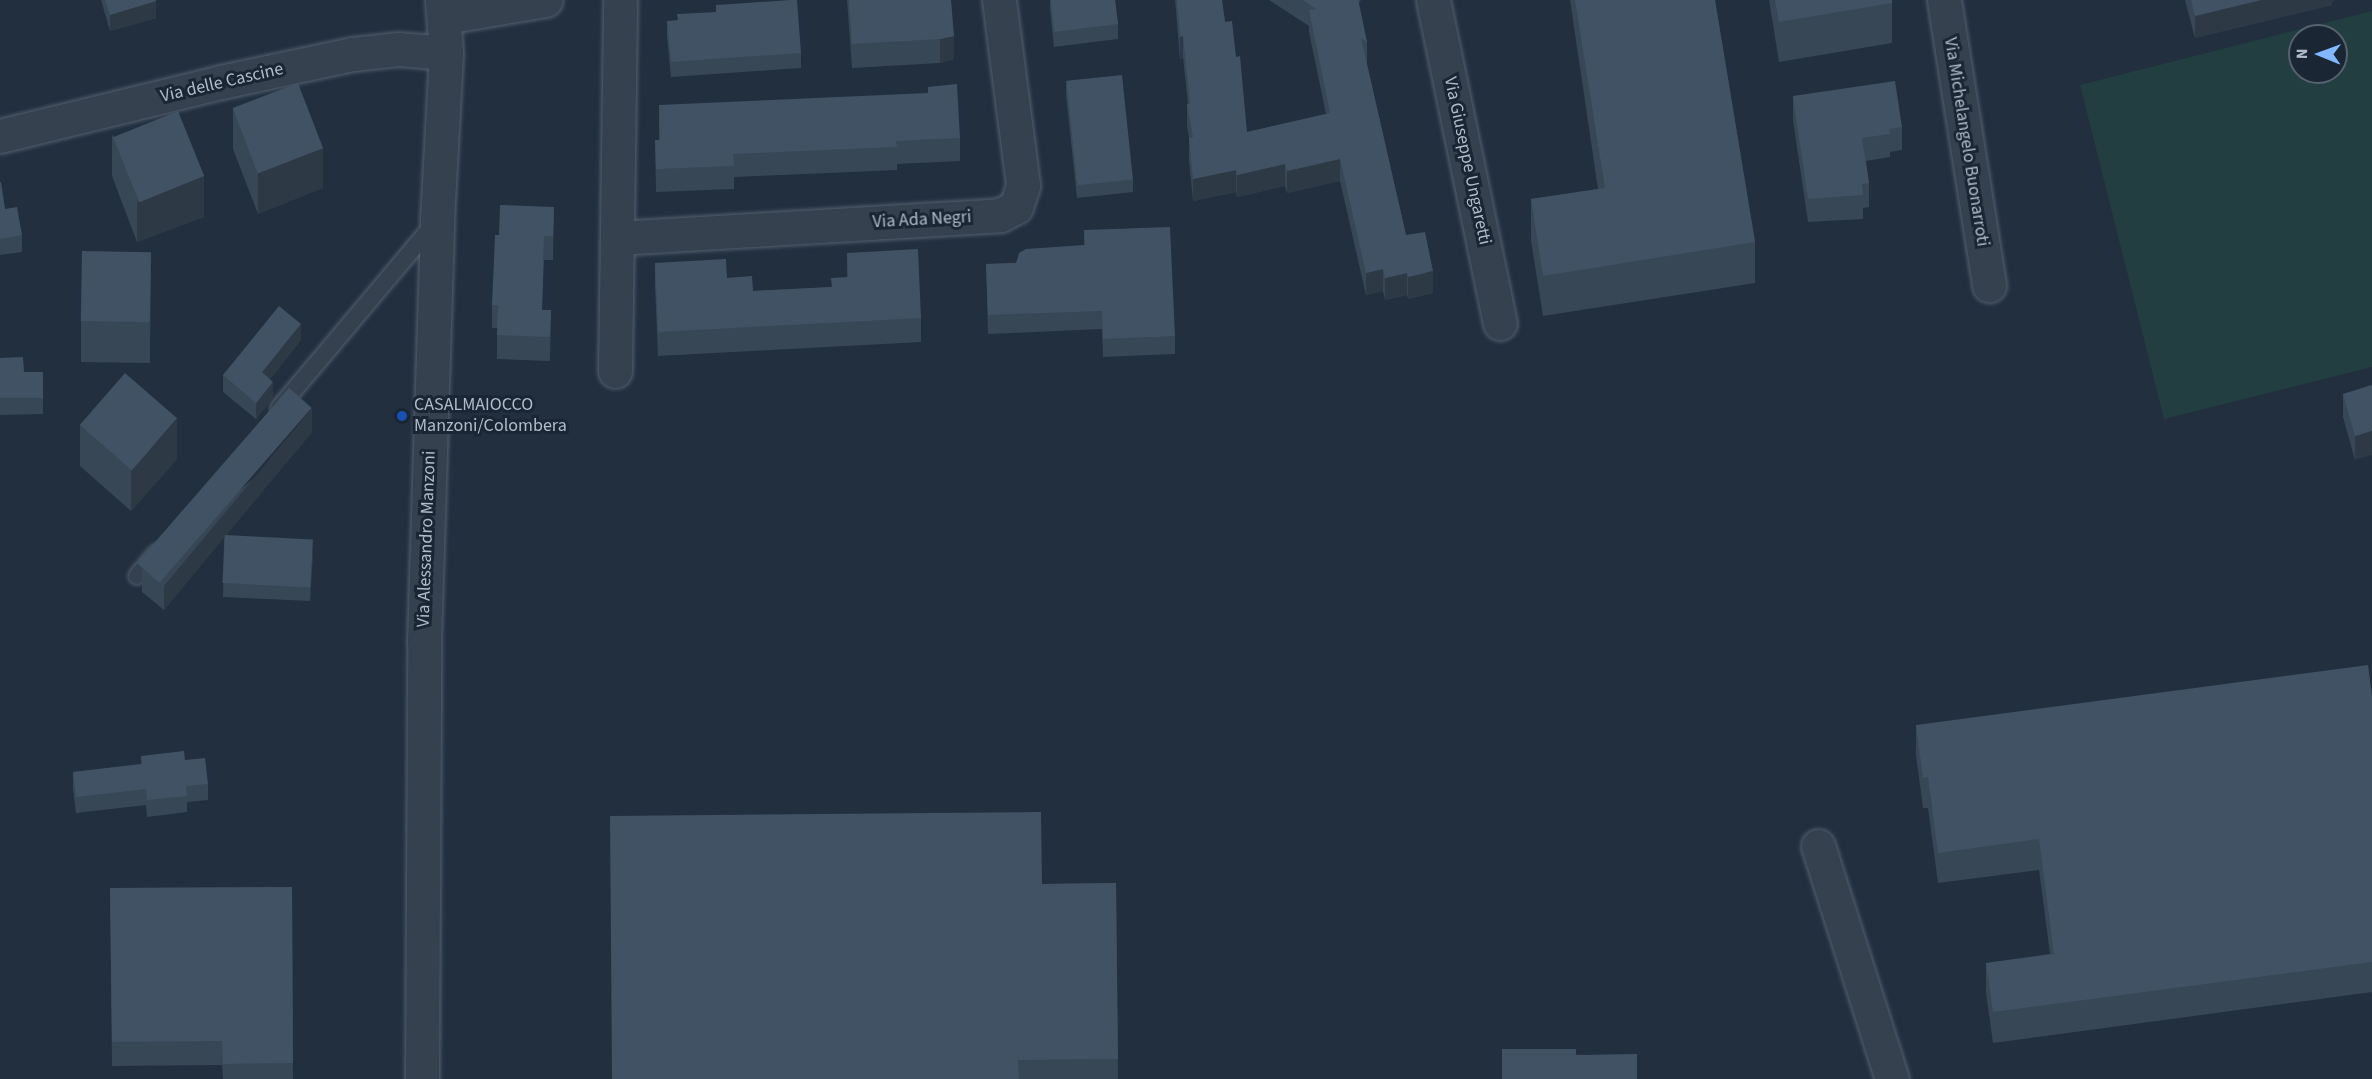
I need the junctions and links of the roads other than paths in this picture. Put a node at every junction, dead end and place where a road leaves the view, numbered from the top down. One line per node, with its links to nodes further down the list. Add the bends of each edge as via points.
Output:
1 (546, 0): 6 (street)
2 (620, 0): 10 (street)
3 (999, 0): 10 (street, Via Ada Negri, via 1023,185 1017,207 1000,215)
4 (1434, 0): 12 (street, Via Giuseppe Ungaretti)
5 (1944, 0): 11 (street, Via Michelangelo Buonarroti)
6 (443, 8): 7 (street, Via Alessandro Manzoni)
7 (446, 53): 8 (street, Via delle Cascine, via 405,49 352,54); 9 (street, Via Alessandro Manzoni)
8 (0, 136)
9 (437, 220): 14 (lane); 18 (street, Via Alessandro Manzoni, via 424,641)
10 (616, 238): 13 (street)
11 (1989, 285)
12 (1500, 323)
13 (615, 371)
14 (268, 421)
15 (168, 539): 16 (lane)
16 (137, 576)
17 (1818, 846): 19 (street)
18 (422, 1079)
19 (1892, 1079)

